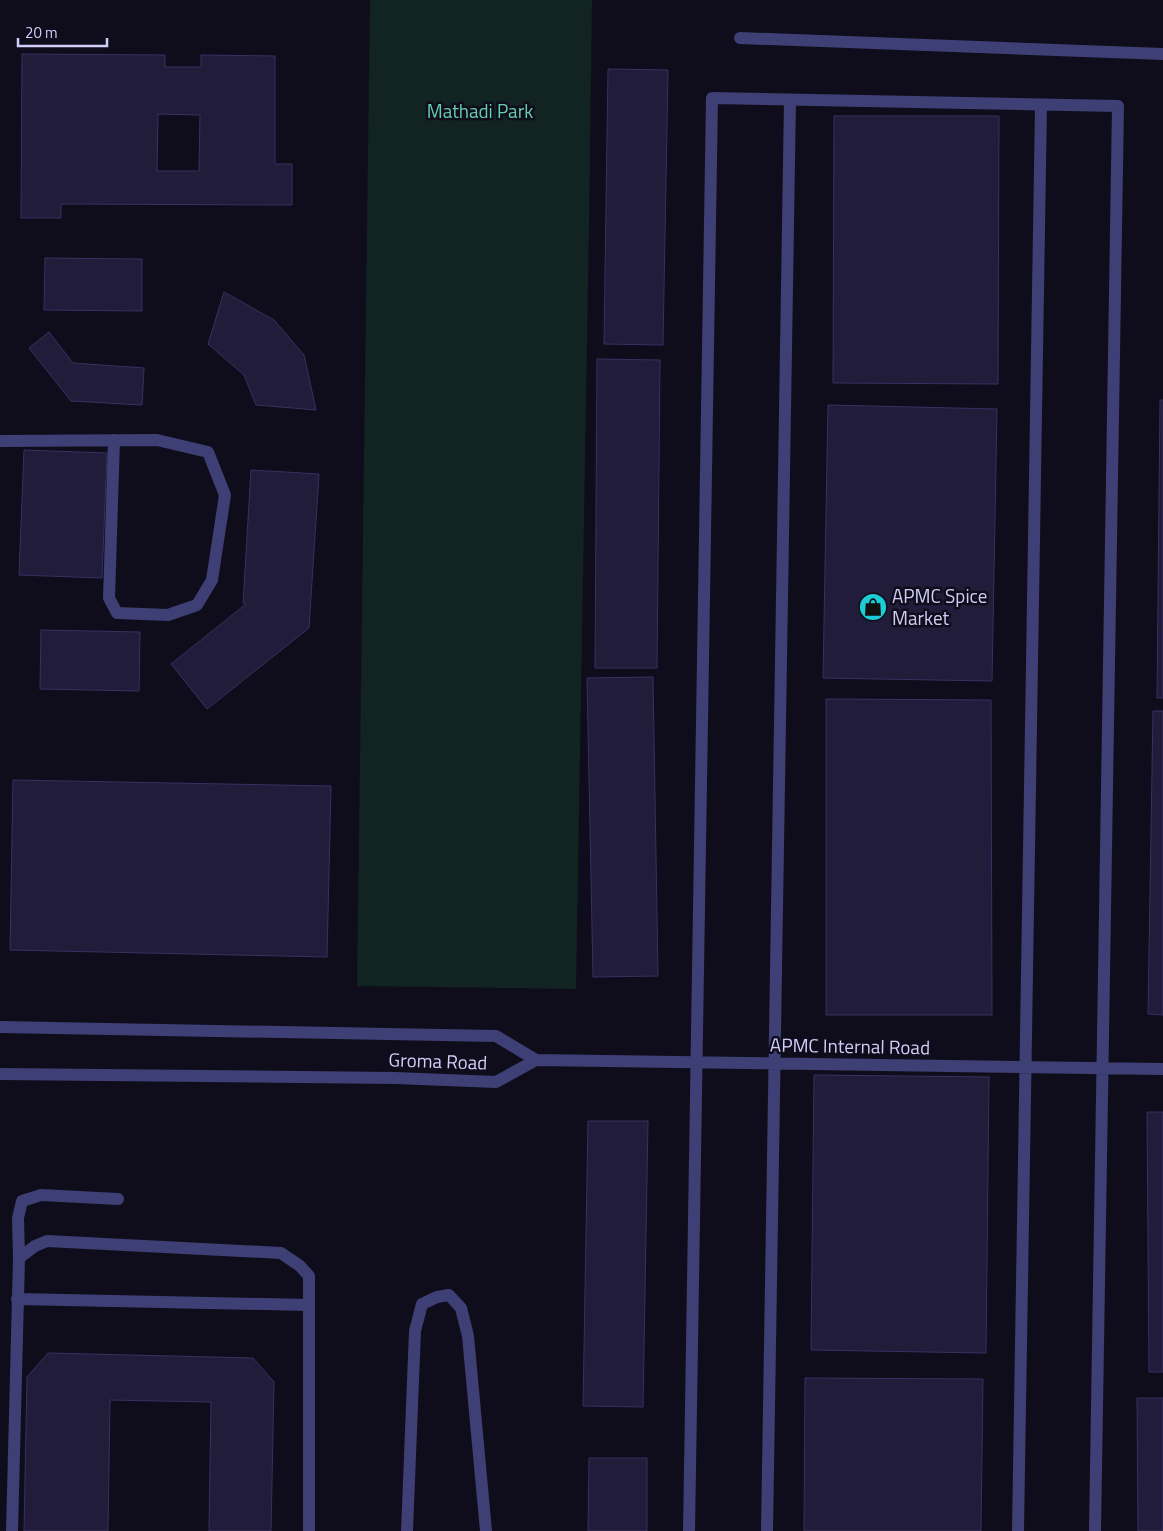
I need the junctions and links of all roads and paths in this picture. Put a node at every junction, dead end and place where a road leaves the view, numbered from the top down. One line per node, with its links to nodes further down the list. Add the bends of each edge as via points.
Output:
1 (740, 38): 2 (lane)
2 (1163, 54)
3 (790, 100): 4 (lane); 9 (lane, via 712,98); 10 (lane)
4 (1041, 105): 11 (lane); 12 (lane, via 1118,106)
5 (114, 440): 5 (lane, via 157,440 208,452 225,495 212,580 196,605 168,615 117,613 109,598); 6 (lane)
6 (0, 441)
7 (0, 1027): 8 (lane, Groma Road, via 496,1036)
8 (536, 1060): 9 (lane, APMC Internal Road); 14 (lane, Groma Road, via 496,1082)
9 (697, 1062): 10 (lane, APMC Internal Road); 23 (lane)
10 (774, 1064): 11 (lane, APMC Internal Road); 24 (lane)
11 (1025, 1067): 12 (lane, APMC Internal Road); 25 (lane)
12 (1102, 1068): 13 (lane, APMC Internal Road); 26 (lane)
13 (1163, 1069)
14 (0, 1074)
15 (118, 1199): 16 (lane, via 41,1195 22,1201 18,1218)
16 (18, 1258): 17 (lane); 18 (lane, via 47,1241 280,1253 309,1276)
17 (17, 1298): 18 (lane); 19 (lane)
18 (309, 1305): 20 (lane)
19 (12, 1531)
20 (309, 1531)
21 (406, 1531): 22 (lane, via 415,1331 422,1304 437,1296 449,1295 461,1308 468,1336)
22 (486, 1531)
23 (689, 1531)
24 (767, 1531)
25 (1018, 1531)
26 (1095, 1531)

